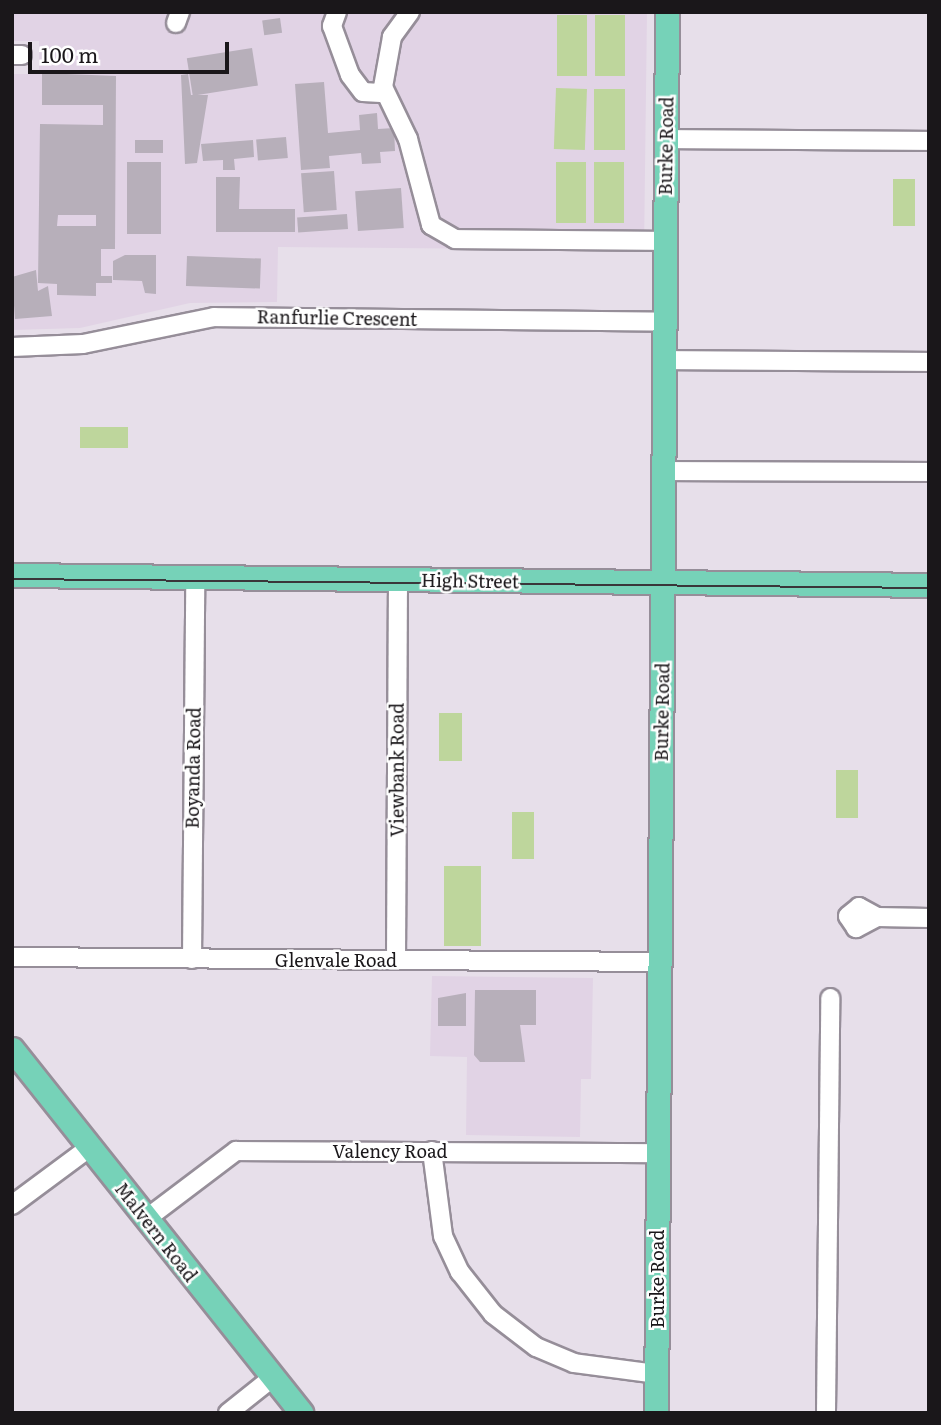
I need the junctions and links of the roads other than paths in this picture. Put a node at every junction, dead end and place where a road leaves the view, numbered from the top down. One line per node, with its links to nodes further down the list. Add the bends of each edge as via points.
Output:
1 (337, 12): 4 (street, via 333,32 354,81 363,92)
2 (410, 12): 4 (street, via 392,37)
3 (667, 12): 5 (main road, Burke Road)
4 (385, 93): 7 (street, via 408,139 423,209 449,237)
5 (666, 139): 6 (street); 7 (main road, Burke Road)
6 (929, 141)
7 (665, 241): 8 (main road, Burke Road)
8 (665, 322): 9 (street, Ranfurlie Crescent, via 214,317 83,344); 10 (main road, Burke Road)
9 (12, 347)
10 (664, 360): 11 (street); 12 (main road, Burke Road)
11 (929, 362)
12 (663, 471): 13 (street); 17 (main road, Burke Road)
13 (929, 472)
14 (12, 575): 15 (main road, High Street)
15 (195, 578): 16 (main road, High Street); 22 (street, Boyanda Road)
16 (398, 580): 17 (main road, High Street); 23 (street, Viewbank Road)
17 (663, 582): 18 (main road, High Street); 24 (main road, Burke Road)
18 (929, 585)
19 (877, 917): 20 (street)
20 (929, 918)
21 (12, 957): 22 (street, Glenvale Road)
22 (192, 959): 23 (street, Glenvale Road)
23 (396, 960): 24 (street, Glenvale Road)
24 (659, 962): 29 (main road, Burke Road)
25 (830, 998): 37 (street)
26 (12, 1049): 27 (main road, Malvern Road)
27 (90, 1147): 30 (street); 31 (main road, Malvern Road)
28 (432, 1151): 29 (street, Valency Road); 31 (street, Valency Road, via 236,1151); 32 (street, via 443,1236 460,1272 493,1314 536,1347 574,1363)
29 (658, 1153): 32 (main road, Burke Road)
30 (12, 1205)
31 (146, 1219): 33 (main road, Malvern Road)
32 (656, 1374): 36 (main road, Burke Road)
33 (272, 1378): 34 (street); 35 (main road, Malvern Road)
34 (228, 1413)
35 (302, 1413)
36 (656, 1413)
37 (826, 1413)

